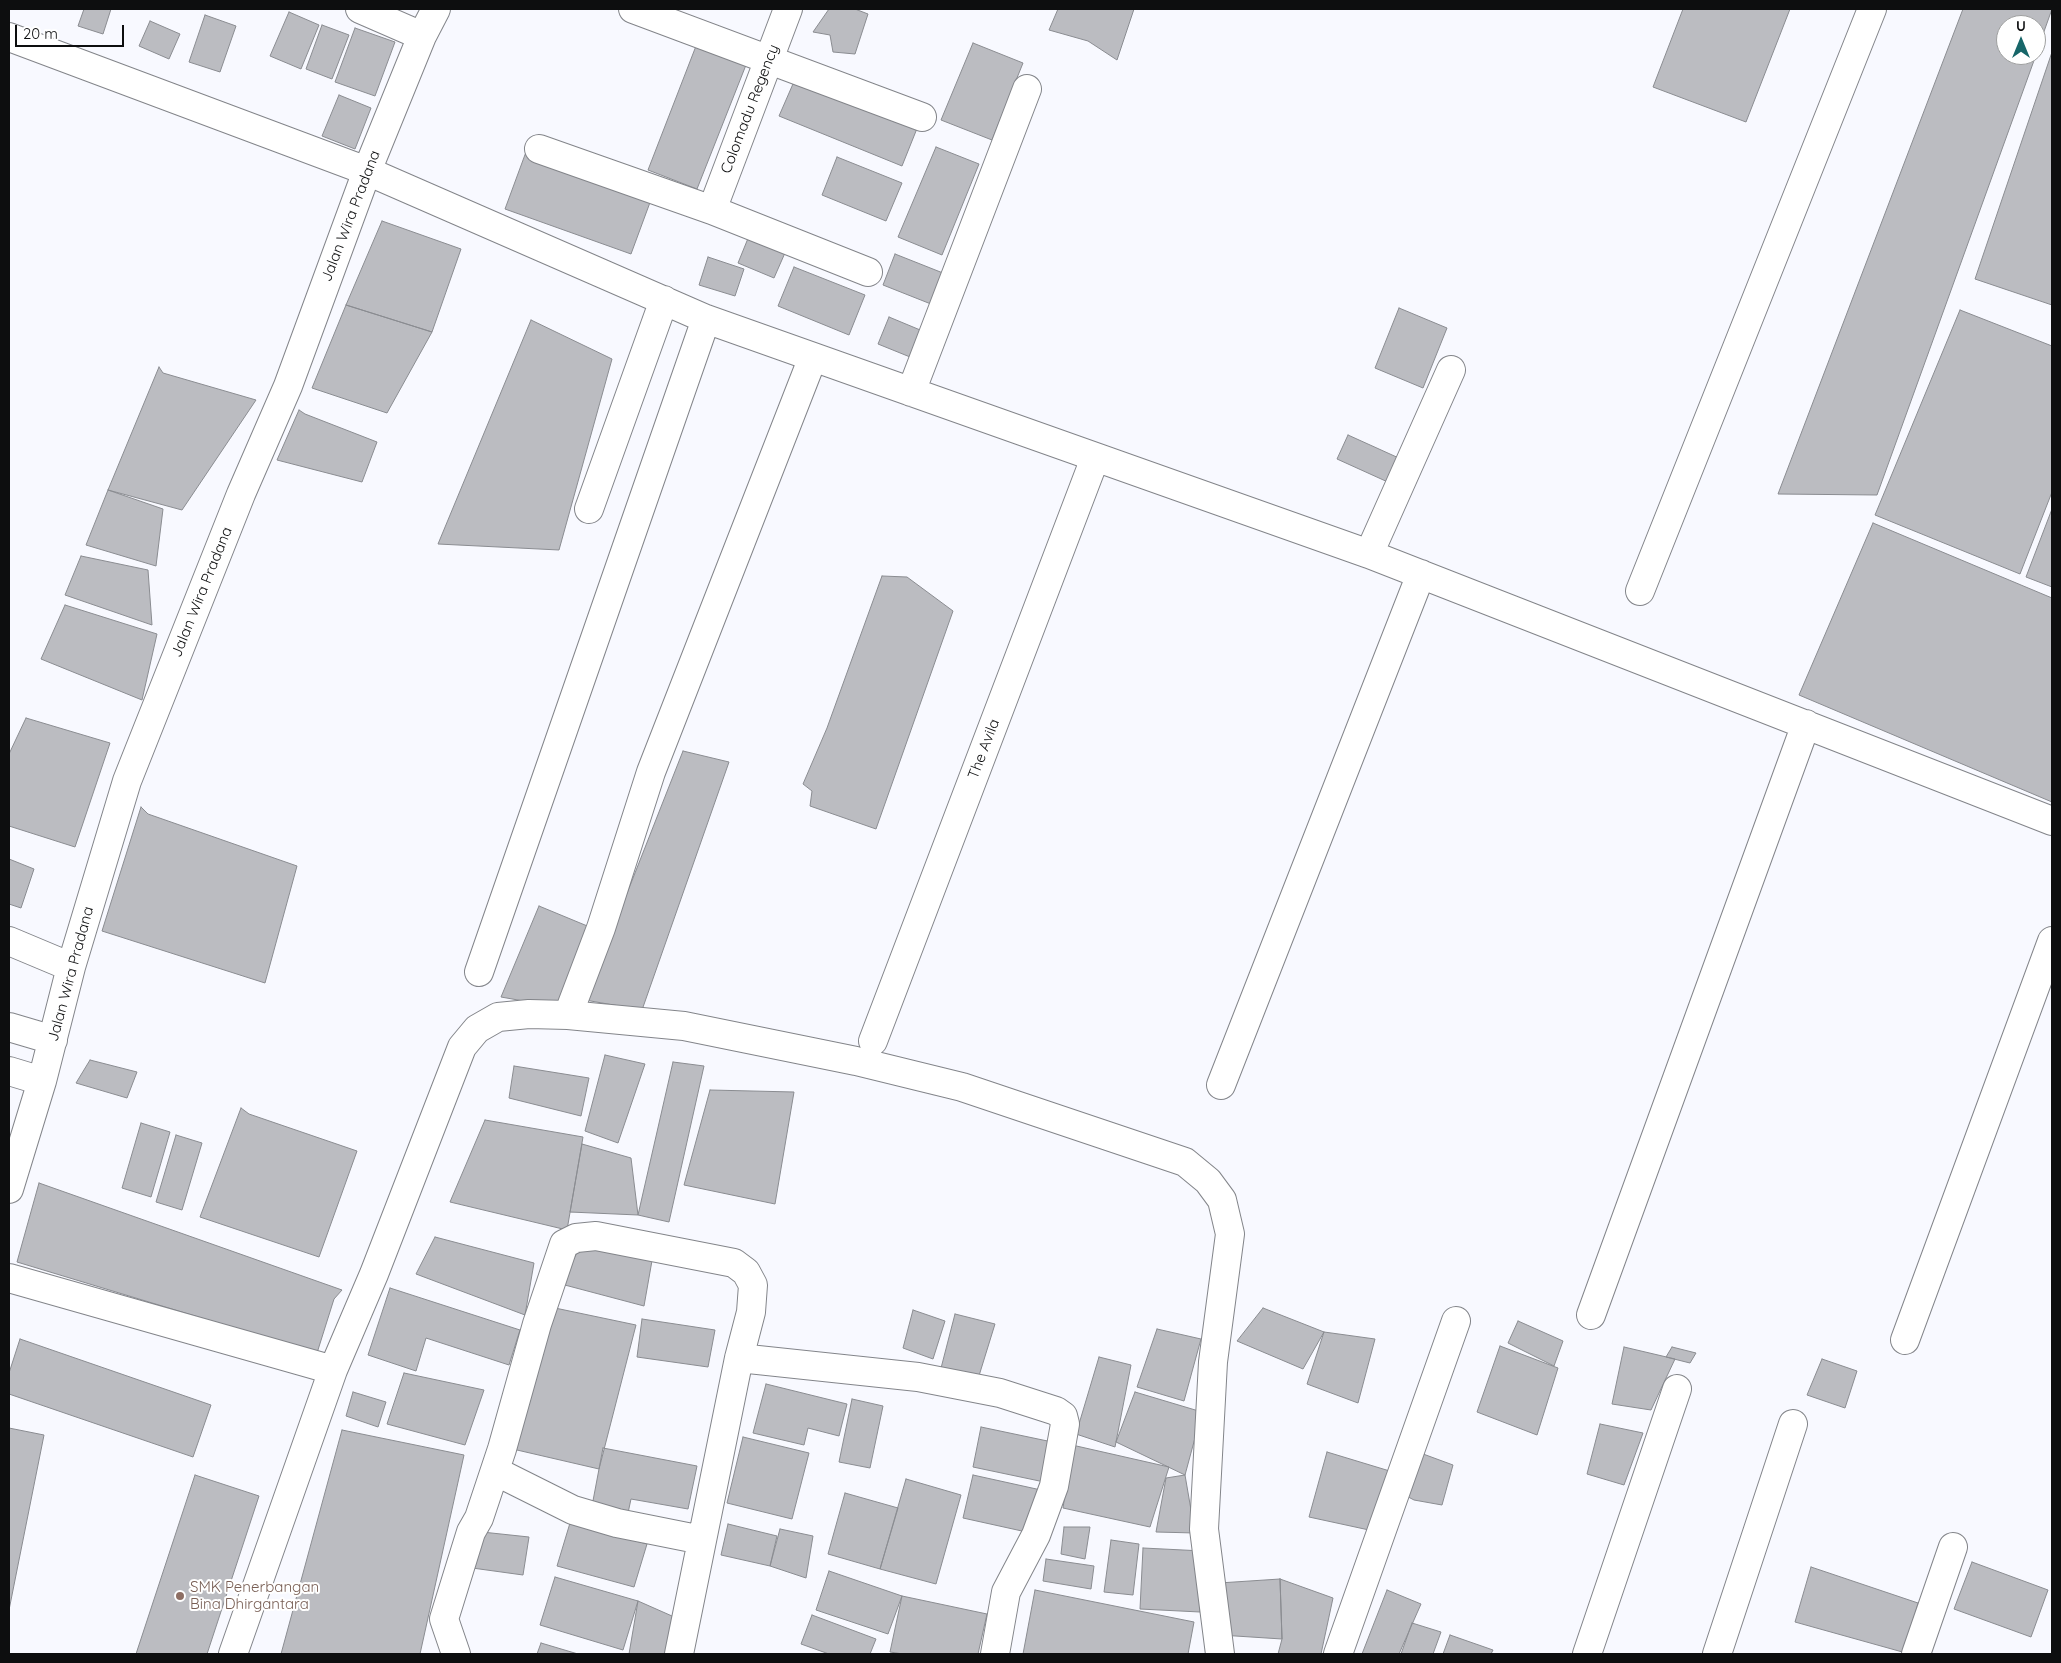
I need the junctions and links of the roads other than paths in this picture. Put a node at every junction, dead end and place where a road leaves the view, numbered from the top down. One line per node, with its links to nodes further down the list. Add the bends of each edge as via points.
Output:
1 (360, 9): 6 (street)
2 (436, 9): 6 (street, Jalan Wira Pradana)
3 (633, 9): 8 (street)
4 (788, 9): 8 (street, Colomadu Regency)
5 (1872, 9): 24 (street)
6 (422, 36): 12 (street, Jalan Wira Pradana)
7 (9, 37): 12 (street)
8 (768, 60): 10 (street); 13 (street, Colomadu Regency)
9 (1027, 89): 19 (street)
10 (922, 117)
11 (539, 149): 13 (street)
12 (367, 171): 15 (street); 29 (street, Jalan Wira Pradana, via 288,386 241,494 127,781)
13 (712, 210): 14 (street)
14 (868, 272)
15 (664, 300): 16 (street); 21 (street)
16 (706, 319): 17 (street); 30 (street)
17 (813, 358): 19 (street); 31 (street, via 651,772 601,928)
18 (1451, 370): 22 (street)
19 (911, 392): 20 (street)
20 (1095, 458): 22 (street); 34 (street, The Avila)
21 (589, 509)
22 (1369, 554): 23 (street)
23 (1421, 574): 25 (street); 37 (street)
24 (1640, 591)
25 (1806, 724): 26 (street); 40 (street)
26 (2052, 821)
27 (9, 941): 29 (street)
28 (2052, 941): 42 (street)
29 (71, 967): 33 (street, Jalan Wira Pradana)
30 (478, 972)
31 (568, 1015): 44 (street, via 498,1016 477,1028 462,1047 378,1265); 54 (street, via 684,1026 856,1061 962,1087 1185,1162 1208,1181 1222,1200 1230,1234 1213,1362 1204,1528)
32 (9, 1027): 33 (street)
33 (53, 1040): 36 (street, Jalan Wira Pradana)
34 (873, 1040)
35 (9, 1071): 36 (street)
36 (42, 1081): 38 (street, Jalan Wira Pradana)
37 (1221, 1085)
38 (9, 1189)
39 (9, 1278): 44 (street)
40 (1591, 1315)
41 (1456, 1321): 55 (street)
42 (1905, 1340)
43 (739, 1358): 47 (street, via 754,1285 746,1272 734,1263 596,1236 576,1238 564,1244 537,1324); 48 (street); 53 (street, via 918,1377 1000,1393 1063,1416 1065,1424 1054,1486 1036,1535 1006,1592)
44 (333, 1370): 50 (street)
45 (1677, 1389): 56 (street)
46 (1793, 1424): 57 (street)
47 (495, 1471): 48 (street, via 573,1510 617,1523); 51 (street, via 465,1550 444,1619)
48 (702, 1540): 52 (street)
49 (1953, 1547): 58 (street)
50 (234, 1654)
51 (456, 1654)
52 (679, 1654)
53 (995, 1654)
54 (1220, 1654)
55 (1338, 1654)
56 (1587, 1654)
57 (1717, 1654)
58 (1916, 1654)

